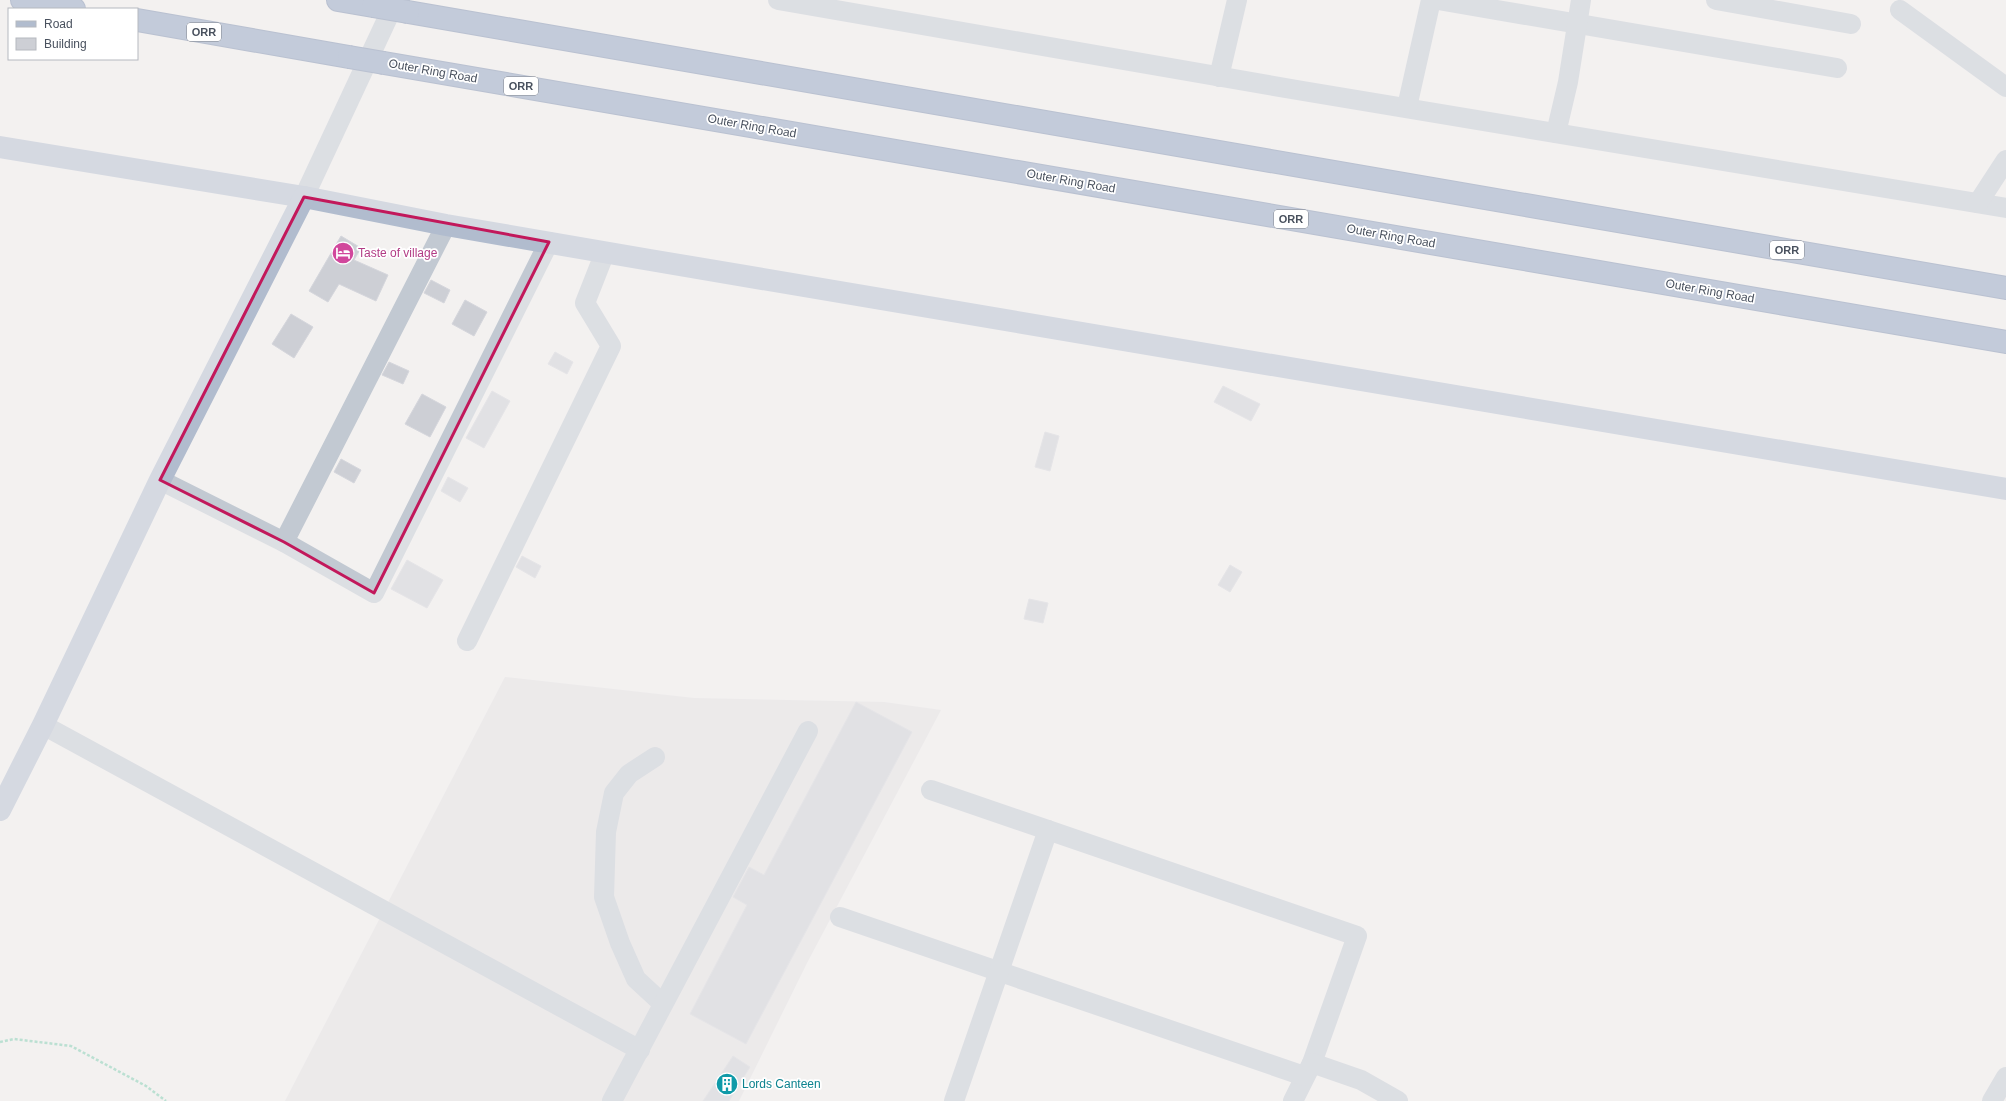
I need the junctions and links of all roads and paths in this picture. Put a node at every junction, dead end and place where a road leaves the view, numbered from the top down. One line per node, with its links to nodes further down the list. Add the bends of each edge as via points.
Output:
1 (22, 0): 10 (highway)
2 (338, 0): 9 (highway, ORR, bridge, via 373,6)
3 (778, 0): 16 (street)
4 (1237, 0): 16 (street)
5 (1431, 0): 18 (street)
6 (1438, 0): 13 (street)
7 (1581, 0): 13 (street)
8 (1716, 0): 14 (street)
9 (402, 6): 22 (street); 28 (highway, ORR)
10 (68, 8)
11 (1900, 10): 17 (street)
12 (138, 20): 29 (highway, Outer Ring Road / ORR, bridge)
13 (1577, 24): 15 (street); 19 (street, via 1568,82)
14 (1850, 24)
15 (1837, 68)
16 (1219, 77): 18 (street)
17 (2006, 87)
18 (1407, 107): 19 (street)
19 (1556, 133): 23 (street)
20 (0, 147): 22 (main road)
21 (2003, 170): 23 (street)
22 (304, 197): 25 (main road); 30 (main road)
23 (1978, 203): 24 (street)
24 (2006, 208)
25 (446, 225): 26 (main road); 32 (street)
26 (549, 242): 27 (main road); 32 (street, via 374,593)
27 (605, 252): 31 (main road); 33 (street, via 585,304 611,346)
28 (2006, 288)
29 (2006, 342)
30 (160, 480): 32 (street); 34 (main road)
31 (2006, 488)
32 (284, 542)
33 (467, 641)
34 (43, 725): 38 (main road); 44 (street)
35 (808, 731): 42 (street)
36 (655, 757): 42 (street, via 629,774 614,793 606,832 604,897 620,943 636,978)
37 (931, 790): 39 (street)
38 (0, 810)
39 (1048, 830): 41 (street); 45 (street, via 1357,936)
40 (840, 917): 41 (street)
41 (999, 971): 45 (street); 49 (street)
42 (662, 1003): 44 (street)
43 (0, 1042): 47 (path, via 14,1039 71,1046 146,1086)
44 (640, 1050): 48 (street)
45 (1308, 1069): 50 (street); 51 (street, via 1361,1080)
46 (2006, 1077): 52 (street)
47 (166, 1101)
48 (612, 1101)
49 (954, 1101)
50 (1294, 1101)
51 (1398, 1101)
52 (1992, 1101)

